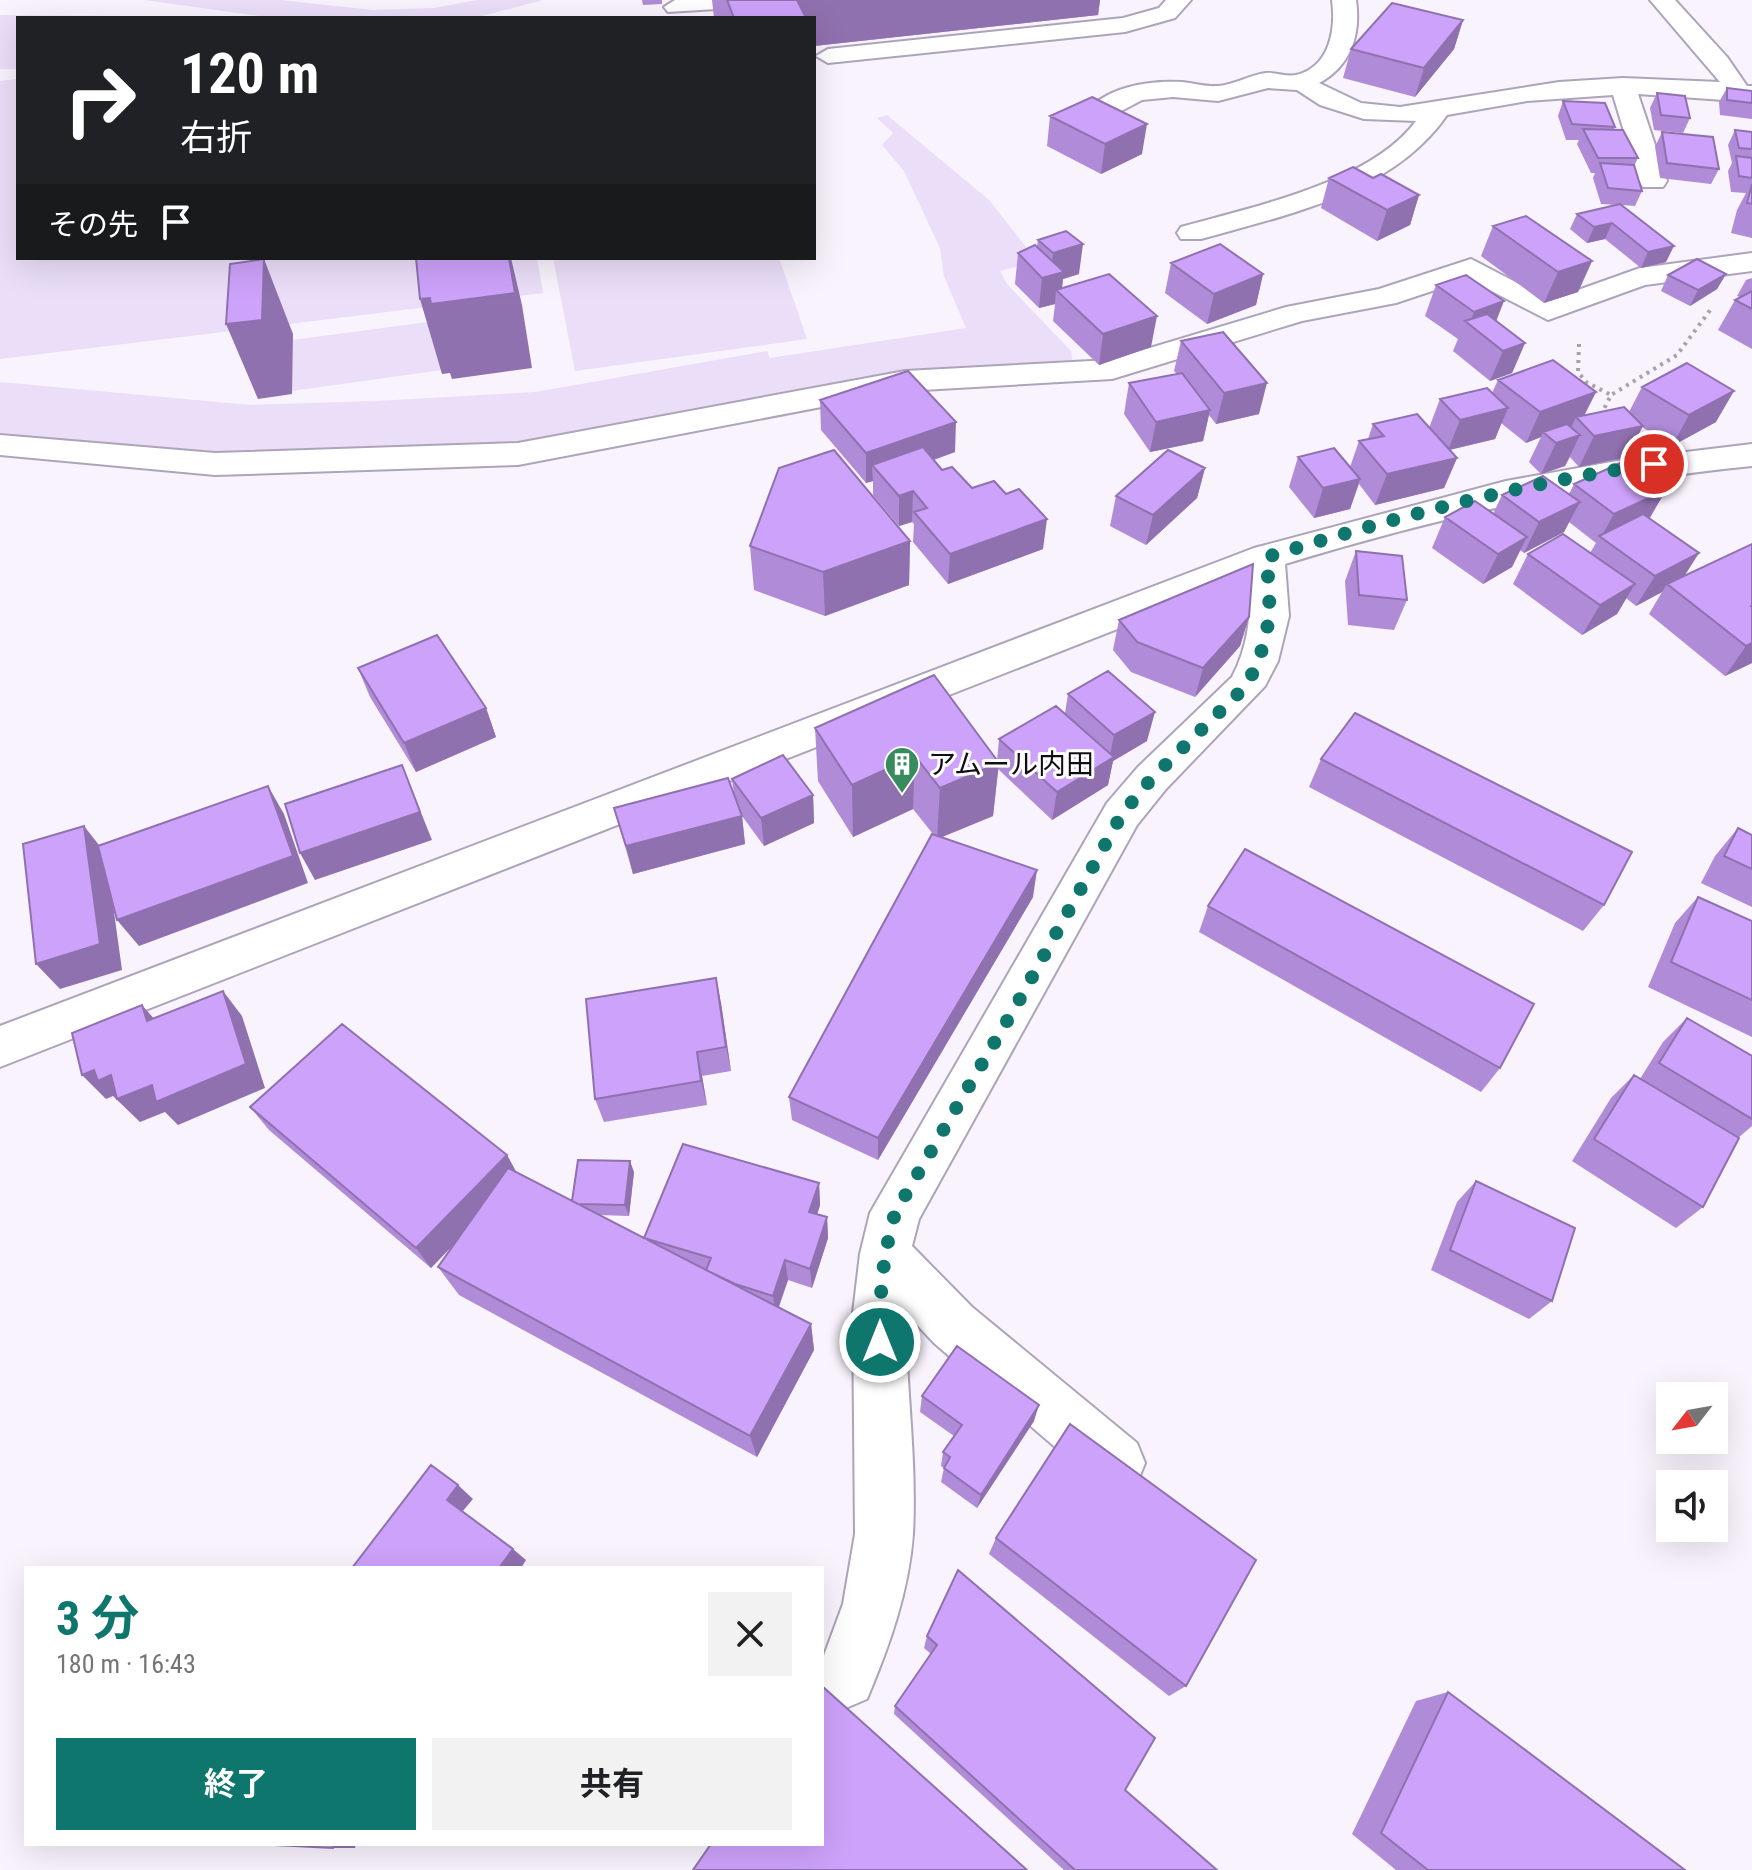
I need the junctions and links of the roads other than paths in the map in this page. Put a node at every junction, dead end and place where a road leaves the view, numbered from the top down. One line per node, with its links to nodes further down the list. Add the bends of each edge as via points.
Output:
1 (749, 0): 5 (street)
2 (1179, 0): 6 (street, via 1167,13 1125,25)
3 (1344, 0): 7 (street, via 1343,47)
4 (1662, 0): 9 (street)
5 (676, 7)
6 (828, 56)
7 (1302, 81): 10 (street, via 1311,92 1368,112 1411,114); 11 (street, via 1266,81 1220,94 1146,91 1113,102)
8 (1623, 86): 9 (street, via 1695,86); 10 (street, via 1497,97); 12 (street)
9 (1746, 93)
10 (1439, 108): 13 (street, via 1417,140 1334,189)
11 (1095, 117)
12 (1653, 181)
13 (1191, 233)
14 (1752, 262): 15 (street, via 1640,277 1548,311 1471,268 1385,297 1297,313 1112,369 905,381 518,454 215,464)
15 (0, 445)
16 (1752, 455): 17 (street, via 1598,472 1370,525)
17 (1267, 557): 18 (street); 19 (street, via 1270,616 1259,661 1246,686 1122,814 895,1213)
18 (0, 1047)
19 (885, 1254): 20 (street, via 953,1325); 21 (street, via 879,1313 884,1534 872,1604)
20 (1153, 1491)
21 (846, 1678)

